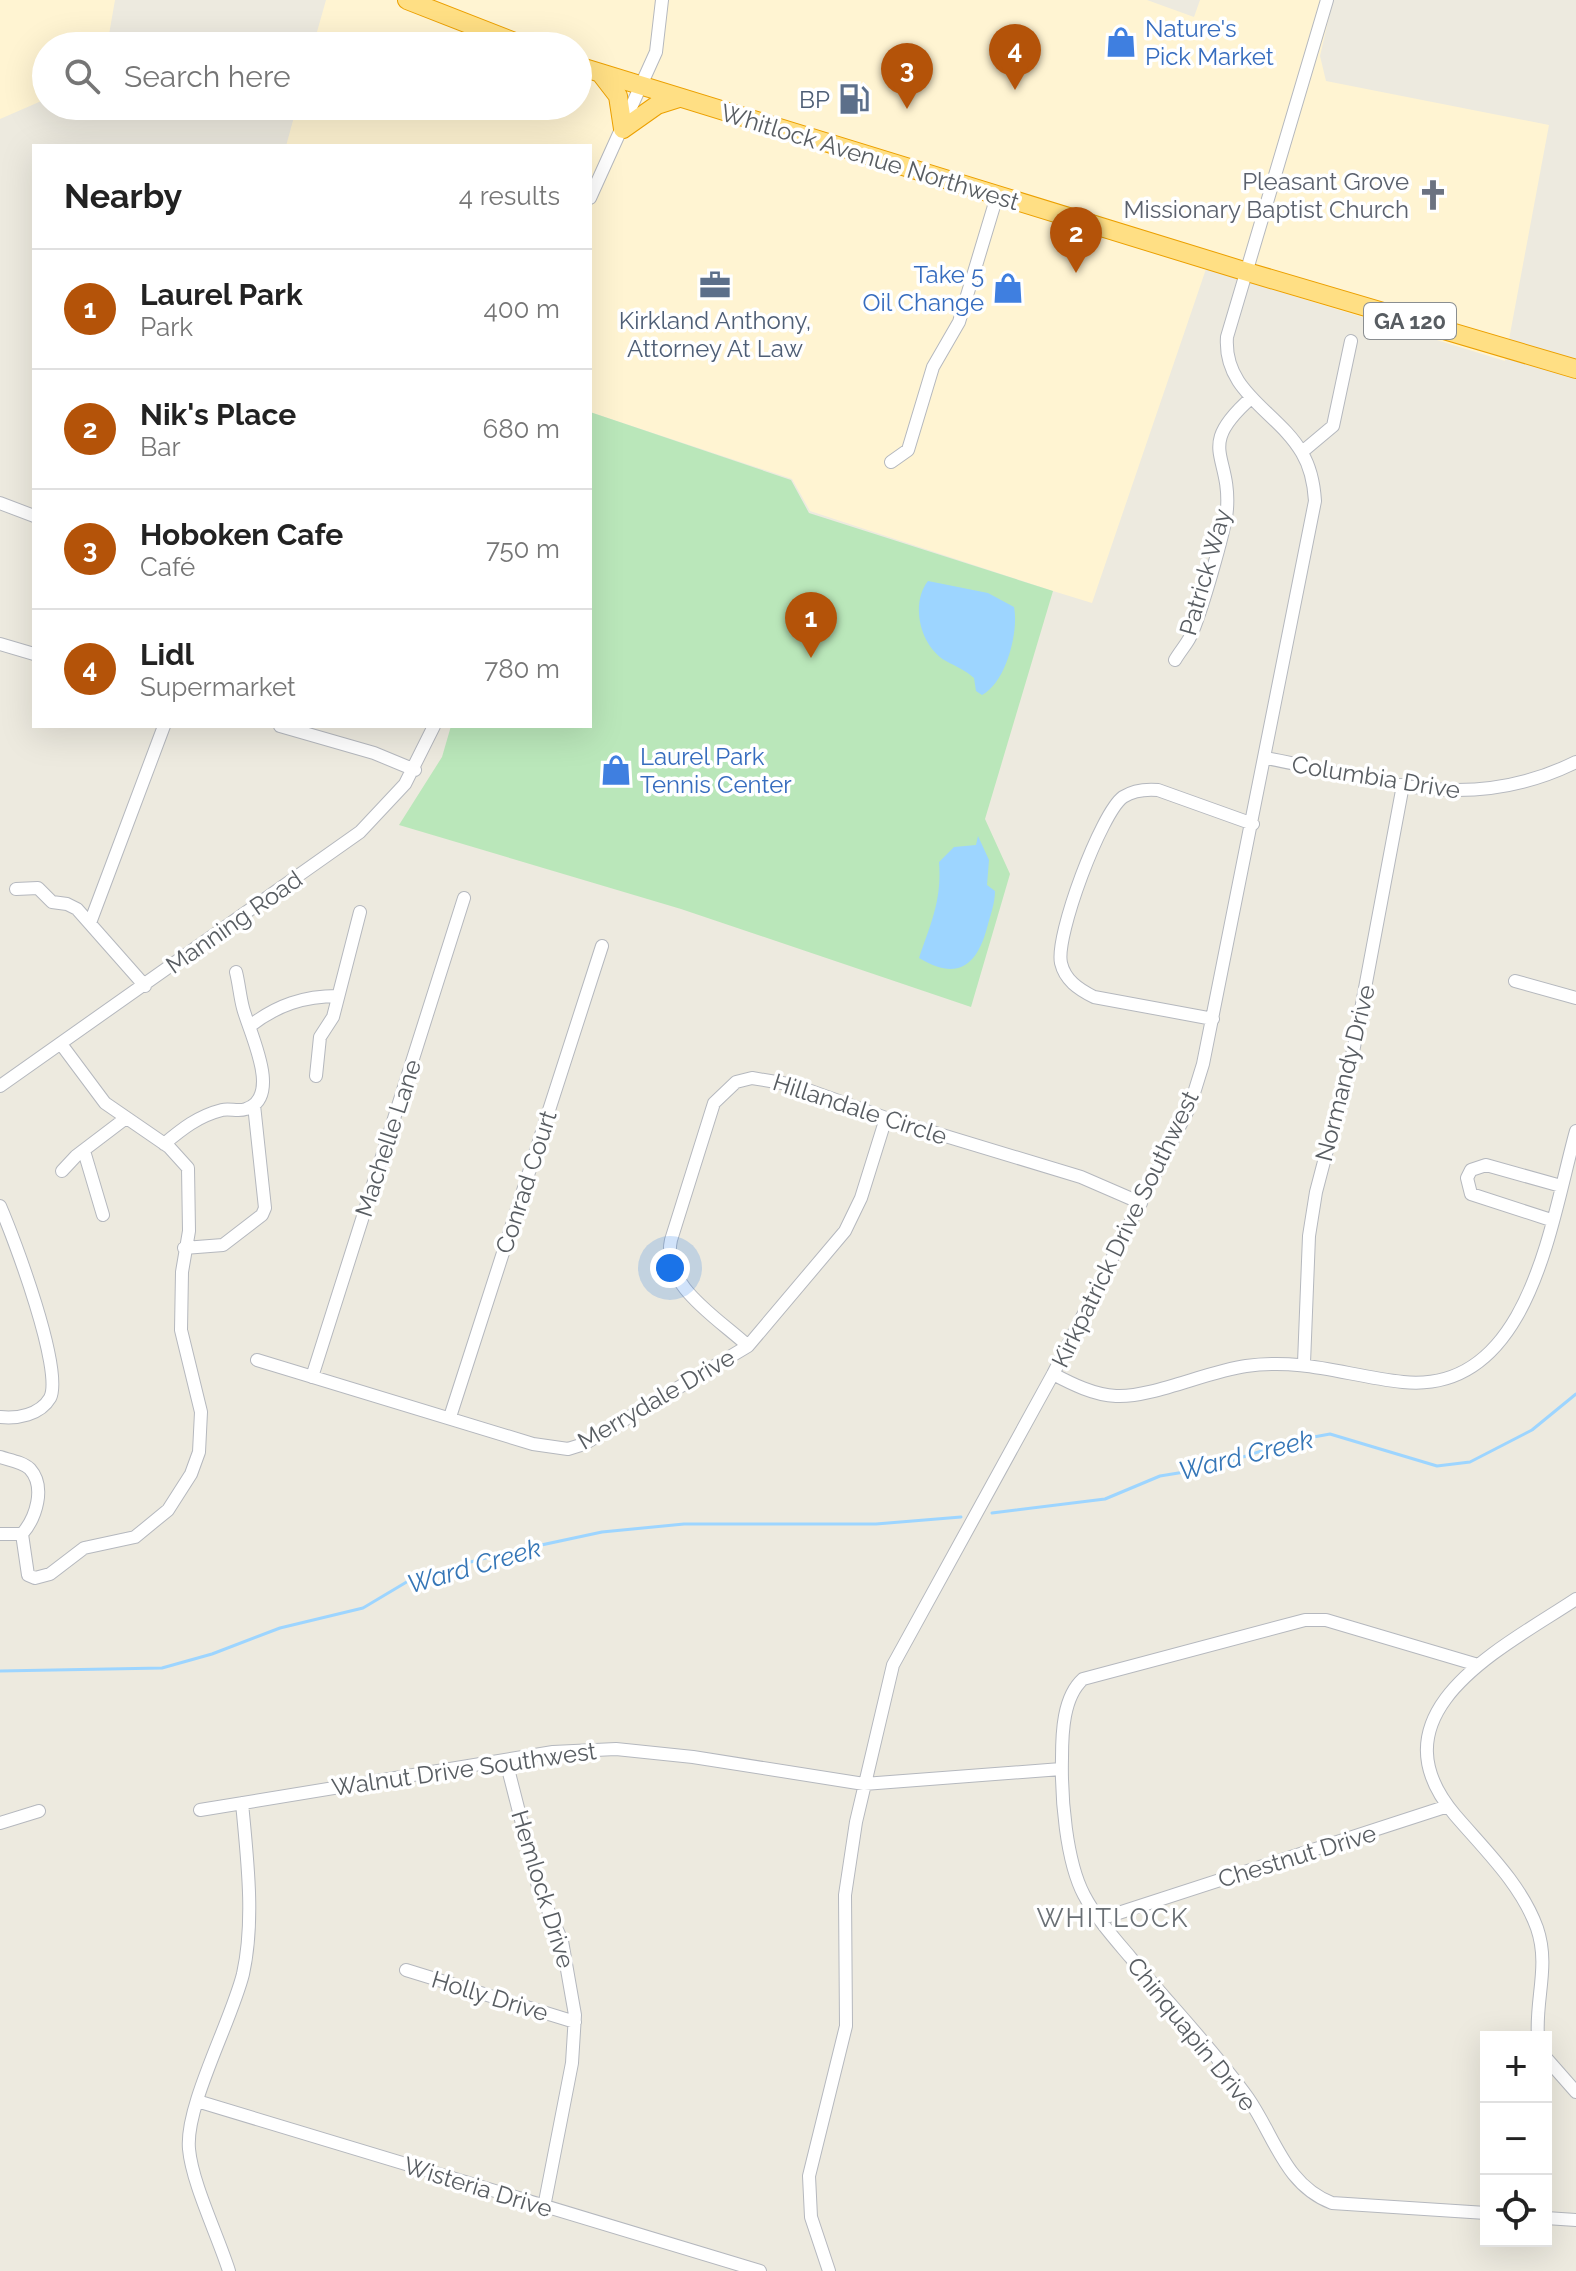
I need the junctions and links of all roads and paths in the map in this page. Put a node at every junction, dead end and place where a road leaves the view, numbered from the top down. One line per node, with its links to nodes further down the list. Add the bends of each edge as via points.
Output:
1 (407, 0): 4 (highway)
2 (662, 0): 7 (street, via 659,41)
3 (1327, 0): 12 (street, Kirkpatrick Drive Southwest)
4 (489, 32)
5 (592, 71): 6 (highway, Whitlock Avenue Northwest / GA 120)
6 (601, 74): 7 (highway, Whitlock Avenue Northwest / GA 120); 9 (highway, via 618,96)
7 (642, 87): 8 (highway, Whitlock Avenue Northwest / GA 120); 9 (street)
8 (680, 98): 9 (highway, via 657,105); 11 (highway, Whitlock Avenue Northwest / GA 120)
9 (623, 129): 10 (street)
10 (592, 194)
11 (997, 196): 12 (highway, Whitlock Avenue Northwest / GA 120); 17 (street, via 959,322 933,367 908,450)
12 (1244, 271): 14 (highway, Whitlock Avenue Northwest / GA 120); 15 (street, Kirkpatrick Drive Southwest, via 1226,350 1232,374)
13 (1351, 341): 16 (street, via 1333,426)
14 (1576, 369)
15 (1251, 398): 16 (street, Kirkpatrick Drive Southwest); 22 (street, Patrick Way, via 1220,436 1227,512 1192,633)
16 (1302, 452): 26 (street, Kirkpatrick Drive Southwest, via 1314,487 1314,518)
17 (891, 462)
18 (0, 503): 19 (street)
19 (32, 515)
20 (0, 644): 21 (street)
21 (32, 653)
22 (1175, 660)
23 (163, 728): 34 (street)
24 (287, 728): 28 (street)
25 (433, 728): 28 (street, Manning Road)
26 (1266, 758): 29 (street, Columbia Drive); 30 (street, Kirkpatrick Drive Southwest)
27 (1576, 762): 29 (street, Columbia Drive, via 1514,787 1472,792)
28 (415, 770): 38 (street, Manning Road, via 360,832)
29 (1403, 785): 62 (street, Normandy Drive, via 1354,1047 1309,1236)
30 (1253, 824): 41 (street, Kirkpatrick Drive Southwest); 41 (street, via 1158,790 1144,789 1122,798 1100,835 1060,943 1061,966 1080,990 1094,997)
31 (16, 889): 34 (street, via 38,888 52,902 77,909)
32 (464, 898): 64 (street, Machelle Lane)
33 (360, 912): 39 (street)
34 (90, 923): 38 (street)
35 (602, 946): 66 (street, Conrad Court)
36 (236, 972): 42 (street)
37 (1515, 981): 40 (street)
38 (145, 986): 43 (street, Manning Road)
39 (338, 996): 42 (street, via 303,998); 44 (street, via 320,1037)
40 (1576, 998)
41 (1213, 1019): 54 (street, Kirkpatrick Drive Southwest, via 1190,1106)
42 (250, 1026): 46 (street, via 263,1075)
43 (61, 1044): 45 (street, Manning Road); 47 (street, via 97,1093)
44 (316, 1076)
45 (0, 1086)
46 (254, 1105): 50 (street, via 188,1123); 59 (street, via 265,1197 262,1215 223,1245)
47 (126, 1118): 50 (street); 51 (street)
48 (886, 1118): 54 (street, Hillandale Circle, via 1081,1177); 60 (street, Merrydale Drive, via 845,1231); 60 (street, Hillandale Circle, via 761,1078 736,1082 714,1103 669,1259 681,1284)
49 (1576, 1131): 53 (street)
50 (164, 1144): 59 (street, via 190,1177)
51 (84, 1151): 52 (street); 56 (street)
52 (62, 1171)
53 (1561, 1186): 57 (street); 57 (street, via 1486,1165 1471,1170 1467,1178 1471,1194)
54 (1141, 1203): 63 (street, Kirkpatrick Drive Southwest)
55 (0, 1206): 58 (street)
56 (103, 1215)
57 (1551, 1220): 62 (street, via 1526,1303 1505,1336 1462,1372 1432,1381 1401,1382)
58 (5, 1235): 65 (street, via 38,1314 53,1382 41,1408 16,1419)
59 (184, 1248): 69 (street, via 181,1330 201,1412 199,1452 180,1494 135,1537 84,1548 42,1578 28,1575)
60 (748, 1346): 66 (street, Merrydale Drive, via 600,1436 568,1449 533,1444)
61 (257, 1360): 64 (street, Merrydale Drive)
62 (1304, 1363): 63 (street, via 1221,1370 1117,1396)
63 (1053, 1374): 74 (street, Kirkpatrick Drive Southwest, via 893,1665)
64 (312, 1377): 66 (street, Merrydale Drive)
65 (0, 1417)
66 (450, 1417)
67 (0, 1457): 69 (street, via 25,1465 36,1481 33,1518)
68 (0, 1534): 69 (street)
69 (22, 1534)
70 (1576, 1599): 71 (street)
71 (1478, 1665): 73 (street, Chinquapin Drive, via 1326,1620 1305,1620 1083,1679 1067,1711); 76 (street, via 1448,1691 1430,1730 1431,1775)
72 (506, 1761): 74 (street, Walnut Drive Southwest, via 616,1749); 75 (street, Walnut Drive Southwest); 82 (street, Hemlock Drive, via 539,1890 562,1941)
73 (1061, 1769): 74 (street, Walnut Drive Southwest); 80 (street, Chinquapin Drive, via 1075,1871)
74 (864, 1784): 93 (street, Kirkpatrick Drive Southwest, via 845,1895 846,2026 809,2176 811,2217)
75 (242, 1803): 77 (street, Walnut Drive Southwest); 86 (street, via 247,1864 244,1971)
76 (1448, 1806): 80 (street, Chestnut Drive); 83 (street, via 1521,1895 1538,1930 1544,1981)
77 (200, 1810)
78 (39, 1811): 79 (street)
79 (0, 1823)
80 (1100, 1919): 88 (street, Chinquapin Drive, via 1248,2098 1295,2179 1312,2195 1332,2203)
81 (406, 1970): 82 (street, Holly Drive)
82 (575, 2022): 87 (street, Hemlock Drive)
83 (1539, 2031)
84 (1552, 2065): 85 (street)
85 (1576, 2092)
86 (197, 2101): 87 (street, Wisteria Drive); 91 (street, via 189,2148)
87 (544, 2207): 92 (street, Wisteria Drive)
88 (1480, 2213)
89 (1552, 2218): 90 (street)
90 (1576, 2220)
91 (229, 2271)
92 (760, 2271)
93 (829, 2271)

